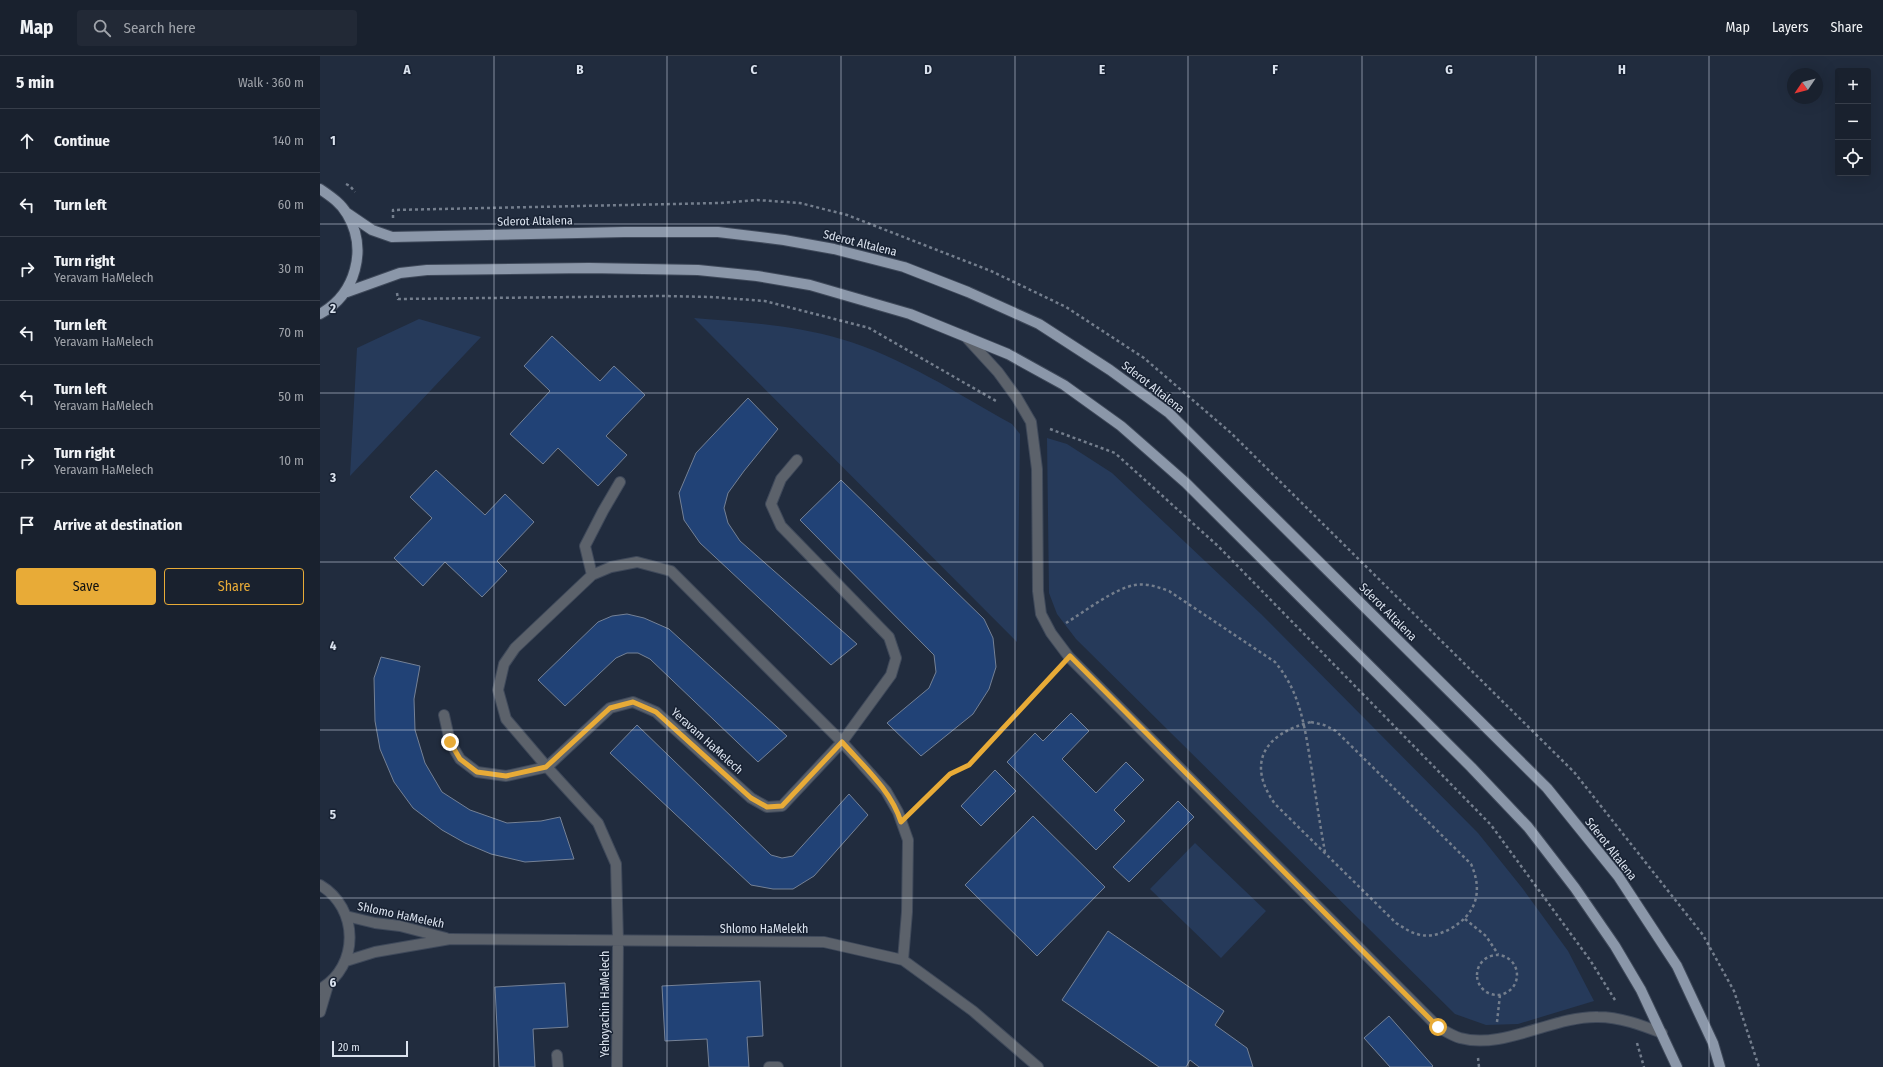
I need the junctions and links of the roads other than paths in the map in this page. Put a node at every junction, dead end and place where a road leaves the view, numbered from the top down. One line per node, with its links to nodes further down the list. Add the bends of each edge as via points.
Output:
1 (320, 189): 2 (main road, via 335,199)
2 (347, 213): 3 (main road, via 356,232 359,252 355,273); 28 (main road, Sderot Altalena, via 372,230 392,237 718,232 834,248 904,267 1039,324 1110,370 1168,413 1547,788 1618,876 1677,966 1713,1043)
3 (346, 292): 4 (main road, via 331,308); 5 (main road, via 400,273 427,270 698,270 810,285 904,312)
4 (320, 314)
5 (964, 335): 20 (main road, via 1008,354 1064,386 1121,426 1186,483 1471,767 1528,827 1575,888 1615,946 1641,990); 20 (street, via 998,372 1031,422 1037,469 1038,591 1041,614 1051,633 1070,656 1438,1027 1460,1038 1477,1040 1598,1016 1629,1021)
6 (797, 460): 10 (street, Yeravam HaMelech, via 780,479 771,504 781,526 889,637 896,658 891,675)
7 (620, 482): 8 (street, via 585,546)
8 (592, 575): 10 (street, via 611,567 637,562 671,571); 11 (street, via 515,648 504,664 498,690 506,719)
9 (444, 715): 11 (street, Yeravam HaMelech, via 450,742 460,759 477,772 506,776)
10 (842, 742): 11 (street, Yeravam HaMelech, via 782,806 767,807 751,798 656,712 633,702 610,708); 16 (street, via 886,791 898,812 908,840)
11 (546, 767): 15 (street, via 598,823 616,864)
12 (320, 883): 13 (street, via 340,904)
13 (346, 916): 14 (street, Shlomo HaMelekh); 17 (street, via 350,946)
14 (450, 939): 15 (street, Shlomo HaMelekh); 17 (street, Shlomo HaMelekh, via 376,952)
15 (618, 940): 16 (street, Shlomo HaMelekh, via 824,942); 24 (street, Yehoyachin HaMelech)
16 (903, 960): 26 (street, Shlomo HaMelekh, via 973,1010)
17 (346, 961): 18 (street, via 338,974)
18 (324, 987): 19 (street)
19 (320, 1012)
20 (1662, 1034): 27 (main road)
21 (557, 1055): 23 (street)
22 (768, 1066): 25 (street)
23 (558, 1067)
24 (617, 1067)
25 (778, 1067)
26 (1038, 1067)
27 (1677, 1067)
28 (1720, 1067)

